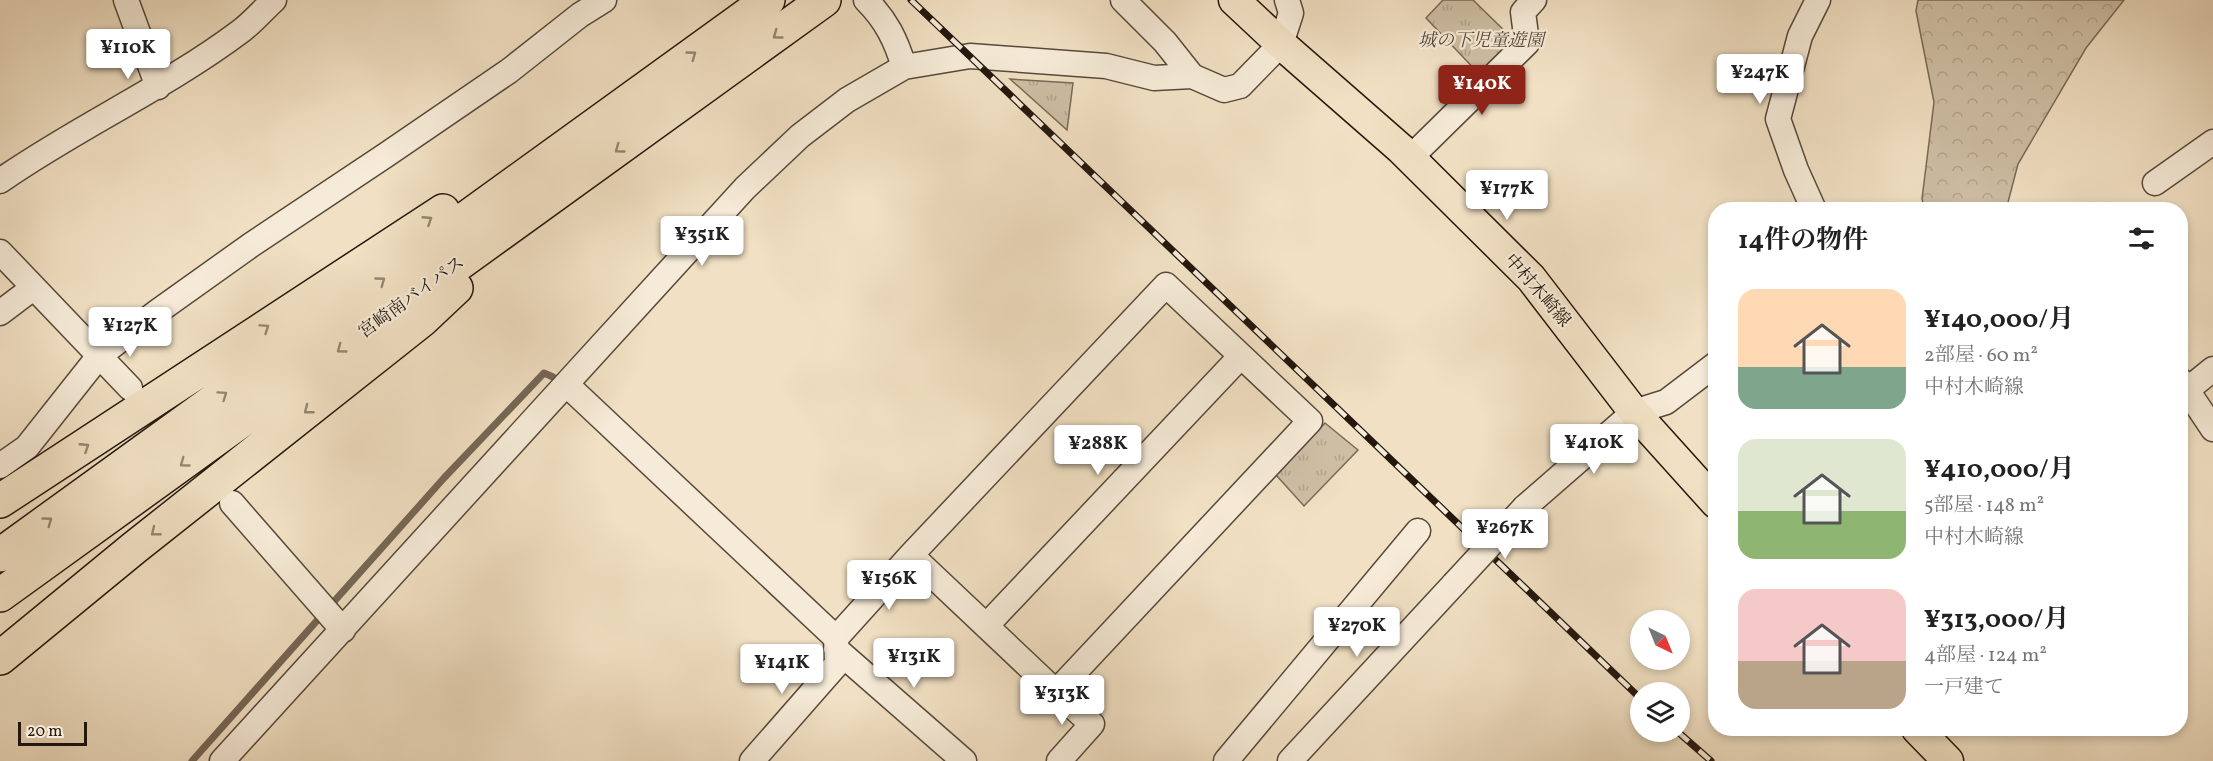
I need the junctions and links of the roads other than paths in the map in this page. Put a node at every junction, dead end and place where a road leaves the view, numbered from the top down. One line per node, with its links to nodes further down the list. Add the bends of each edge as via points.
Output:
1 (126, 0): 16 (street)
2 (274, 0): 16 (street, via 242,30)
3 (604, 0): 26 (street, via 509,71 251,245)
4 (768, 0): 15 (highway, 宮崎南バイパス, one-way to 4)
5 (824, 0): 19 (highway, 宮崎南バイパス, one-way to 19)
6 (866, 0): 13 (street, via 880,13 897,41)
7 (1123, 0): 14 (street)
8 (1234, 0): 12 (main road, 中村木崎線)
9 (1287, 0): 12 (street, via 1291,13)
10 (1534, 0): 18 (street, via 1523,12 1527,43)
11 (1818, 0): 22 (street, via 1800,36 1778,119)
12 (1281, 44): 14 (street, via 1240,86 1224,90); 18 (main road, 中村木崎線)
13 (904, 67): 14 (street, via 970,56 1106,66 1154,78); 31 (street, via 847,100 800,136 745,188)
14 (1192, 76)
15 (651, 85): 38 (highway, one-way to 15, via 489,181); 41 (highway, 宮崎南バイパス, one-way to 15)
16 (158, 87): 20 (street)
17 (2213, 142): 21 (street)
18 (1409, 159): 34 (main road, 中村木崎線, via 1531,278)
19 (575, 180): 43 (highway, 宮崎南バイパス, one-way to 43); 47 (highway, one-way to 47, via 422,320)
20 (0, 181)
21 (2155, 183)
22 (1810, 202)
23 (0, 252): 24 (street)
24 (33, 288): 25 (street); 26 (street)
25 (0, 313)
26 (99, 356): 32 (street); 36 (street, via 27,447)
27 (1241, 356): 42 (street, via 1166,285); 44 (street); 48 (street, via 1310,421)
28 (2213, 369): 30 (street)
29 (1708, 370): 34 (street, via 1666,402)
30 (2188, 383)
31 (566, 384): 45 (street); 46 (street)
32 (130, 388)
33 (2188, 391): 35 (street)
34 (1634, 412): 37 (main road, 中村木崎線); 55 (street, bridge, via 1526,507)
35 (2213, 429)
36 (0, 466)
37 (1708, 494)
38 (0, 501)
39 (232, 503): 45 (street)
40 (1418, 531): 54 (street)
41 (0, 555)
42 (911, 555): 44 (street); 46 (street)
43 (0, 595)
44 (986, 626): 48 (street)
45 (343, 630): 50 (street)
46 (836, 643): 51 (street, via 837,664); 52 (street)
47 (0, 658)
48 (1056, 692): 53 (street, via 1092,724)
49 (1924, 736): 56 (main road)
50 (222, 761)
51 (752, 761)
52 (964, 761)
53 (1059, 761)
54 (1226, 761)
55 (1290, 761)
56 (1948, 761)

